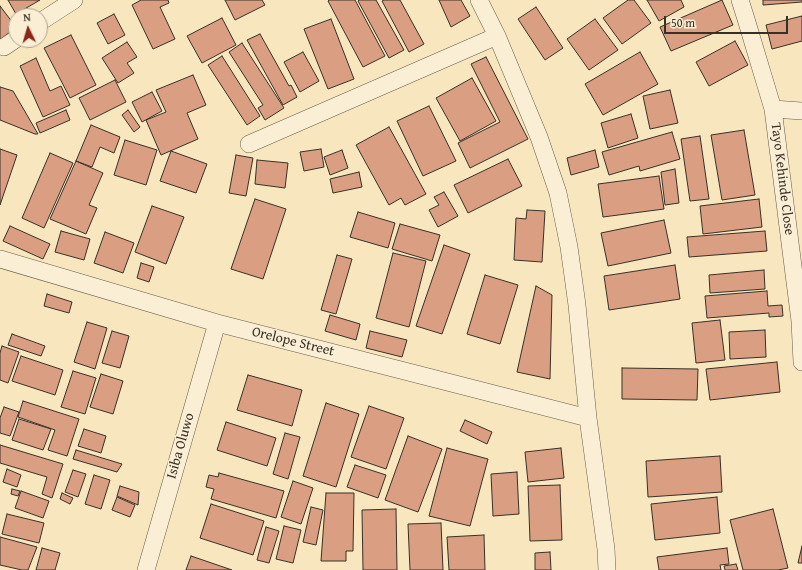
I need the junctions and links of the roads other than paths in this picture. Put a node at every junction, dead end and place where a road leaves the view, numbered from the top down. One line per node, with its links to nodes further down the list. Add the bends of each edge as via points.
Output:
1 (74, 0): 4 (street)
2 (479, 0): 5 (street)
3 (740, 0): 6 (street, Tayo Kehinde Close)
4 (48, 17)
5 (497, 36): 8 (street); 13 (street, via 539,137 558,193 577,305)
6 (773, 109): 7 (street); 10 (street, Tayo Kehinde Close)
7 (802, 111)
8 (249, 144)
9 (0, 259): 11 (street, Orelope Street)
10 (801, 321): 12 (street, Tayo Kehinde Close)
11 (217, 323): 13 (street, Orelope Street); 14 (street, Isiba Oluwo)
12 (802, 362)
13 (588, 418): 15 (street)
14 (146, 570)
15 (607, 570)

